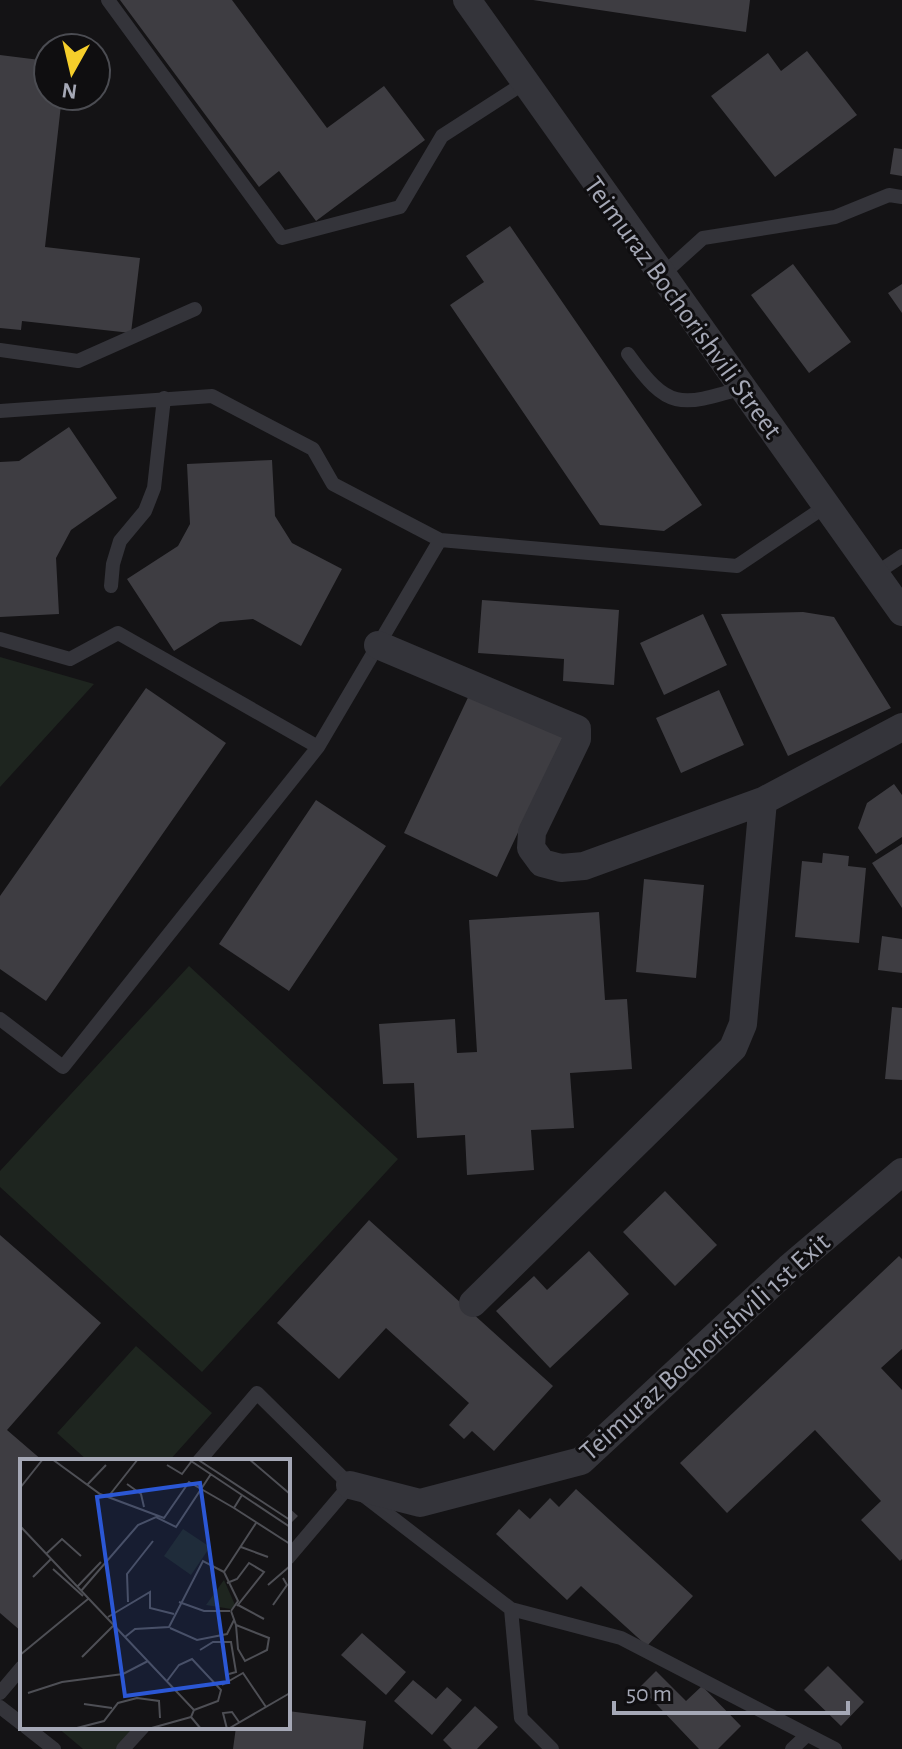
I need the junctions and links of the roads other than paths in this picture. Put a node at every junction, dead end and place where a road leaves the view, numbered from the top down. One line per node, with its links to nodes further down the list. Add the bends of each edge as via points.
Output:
1 (108, 0): 3 (lane, via 282,238 400,207 442,136)
2 (467, 0): 3 (street, Teimuraz Bochorishvili Street)
3 (524, 83): 5 (street, Teimuraz Bochorishvili Street)
4 (902, 197): 5 (lane, via 889,195 835,217 703,238)
5 (662, 275): 9 (street, Teimuraz Bochorishvili Street)
6 (195, 309): 7 (lane, via 78,361)
7 (0, 350)
8 (628, 354): 9 (lane, via 649,383 682,402)
9 (742, 388): 12 (street, Teimuraz Bochorishvili Street)
10 (164, 398): 11 (lane); 13 (lane, via 212,396 313,449 333,484); 16 (lane, via 154,488 145,511 120,541)
11 (0, 411)
12 (826, 506): 13 (lane, via 737,566); 15 (street, Teimuraz Bochorishvili Street)
13 (440, 540): 19 (lane)
14 (902, 556): 15 (lane)
15 (875, 574): 17 (street, Teimuraz Bochorishvili Street)
16 (111, 586)
17 (902, 612)
18 (0, 639): 21 (lane, via 70,659 118,633)
19 (378, 645): 21 (lane); 22 (street, via 577,729 577,739 532,832 531,848 542,863 584,866)
20 (902, 727): 22 (street)
21 (318, 747): 23 (lane, via 63,1067)
22 (763, 801): 25 (street, via 743,1024 733,1048)
23 (0, 1019)
24 (902, 1172): 27 (street, Teimuraz Bochorishvili 1st Exit, via 789,1268 581,1461 420,1503)
25 (473, 1303)
26 (201, 1459): 27 (lane, via 257,1393)
27 (350, 1485): 28 (lane); 29 (lane)
28 (290, 1556)
29 (511, 1609): 36 (lane, via 621,1638); 39 (lane, via 521,1718)
30 (20, 1669): 31 (lane)
31 (0, 1693)
32 (0, 1707): 33 (lane)
33 (20, 1723)
34 (28, 1729): 37 (lane)
35 (141, 1729): 38 (lane)
36 (807, 1735): 40 (lane); 41 (lane)
37 (54, 1749)
38 (123, 1749)
39 (552, 1749)
40 (792, 1749)
41 (835, 1749)

